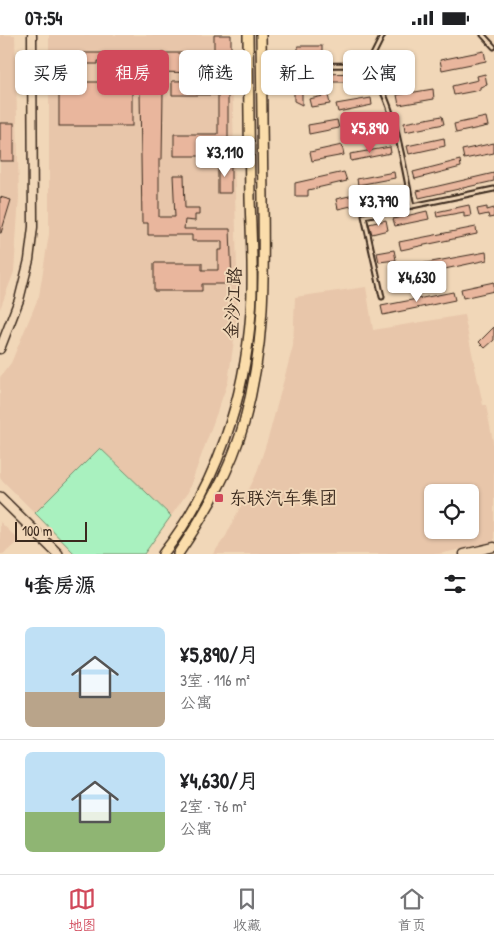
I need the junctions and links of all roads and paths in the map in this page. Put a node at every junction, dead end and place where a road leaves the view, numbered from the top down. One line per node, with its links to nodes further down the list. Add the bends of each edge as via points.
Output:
1 (32, 35): 14 (street, via 33,227 19,300)
2 (248, 35): 20 (main road, 金沙江路, via 251,310 247,348 234,412 221,451 190,514)
3 (261, 35): 7 (main road, 金沙江路)
4 (383, 35): 8 (lane)
5 (483, 35): 6 (lane)
6 (494, 47)
7 (261, 50)
8 (376, 50)
9 (261, 95): 21 (main road, 金沙江路, via 264,295 260,349 244,425 226,470 209,505)
10 (385, 95): 12 (lane)
11 (494, 189): 12 (lane)
12 (412, 206): 13 (lane, via 364,216)
13 (382, 297)
14 (0, 349)
15 (0, 497): 19 (main road)
16 (0, 505): 18 (main road)
17 (494, 547): 22 (street)
18 (50, 554)
19 (58, 554)
20 (163, 554)
21 (178, 554)
22 (464, 554)

